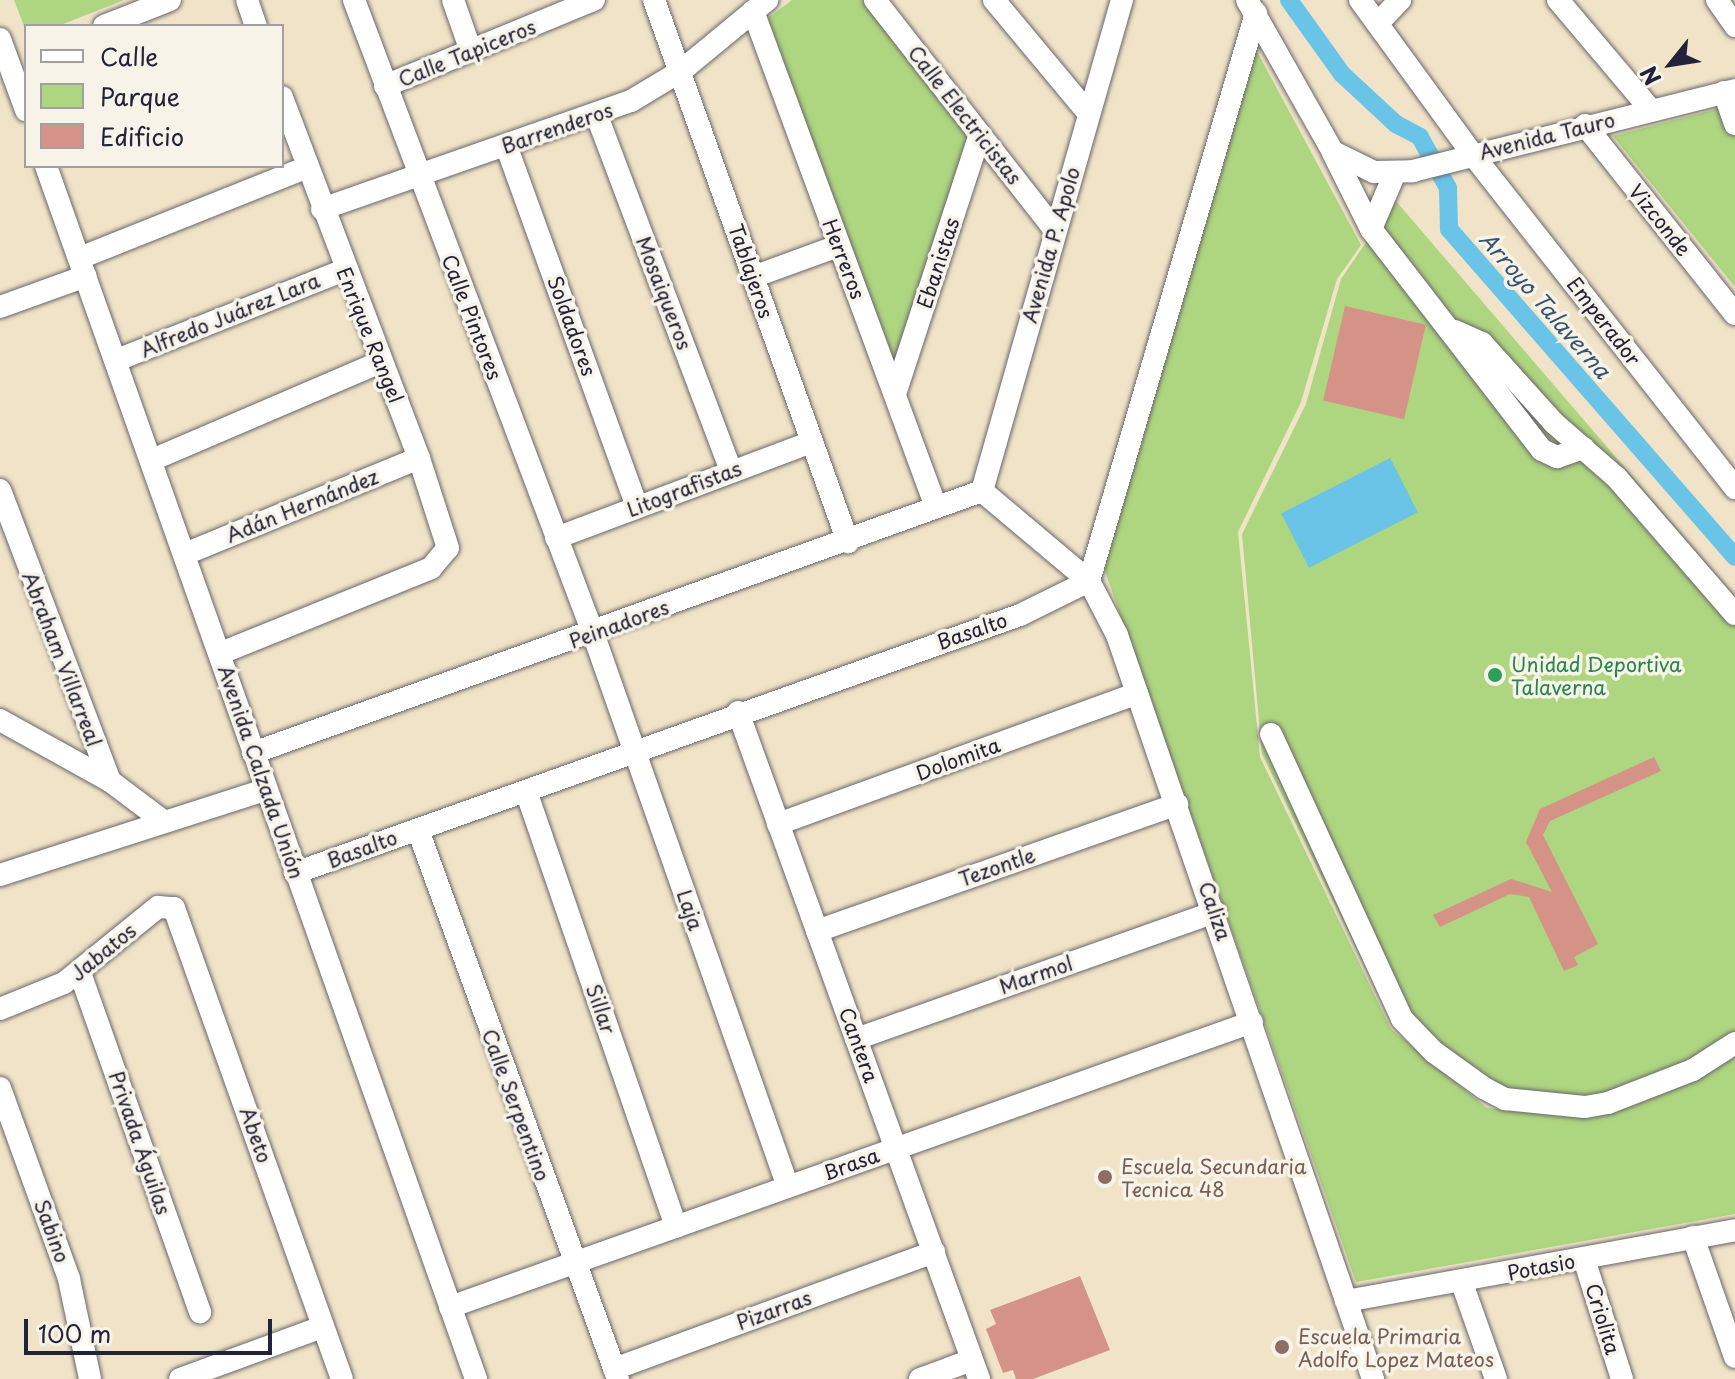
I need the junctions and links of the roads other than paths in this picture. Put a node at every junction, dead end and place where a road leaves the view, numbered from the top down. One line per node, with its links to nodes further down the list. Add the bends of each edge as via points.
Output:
1 (170, 0): 18 (street)
2 (247, 0): 19 (street)
3 (354, 0): 25 (street, Calle Pintores)
4 (453, 0): 22 (street)
5 (594, 0): 15 (street, Calle Tapiceros)
6 (654, 0): 24 (street, Tablajeros)
7 (875, 0): 34 (street, Calle Electricistas)
8 (994, 0): 30 (street)
9 (1360, 0): 17 (street, Emperador)
10 (1400, 0): 17 (street)
11 (1558, 0): 29 (street)
12 (1717, 0): 20 (street)
13 (1119, 2): 30 (street, Avenida P. Apolo)
14 (760, 5): 24 (street, Barrenderos); 45 (street, Herreros)
15 (557, 7): 22 (street, Calle Tapiceros)
16 (1252, 7): 37 (street); 67 (street)
17 (1378, 23): 35 (street, Emperador)
18 (109, 24)
19 (255, 24)
20 (1735, 26)
21 (0, 39): 23 (street)
22 (471, 51): 25 (street, Calle Tapiceros)
23 (18, 60): 27 (street)
24 (681, 71): 31 (street, Barrenderos); 48 (street, Tablajeros)
25 (385, 86): 41 (street, Calle Pintores)
26 (1730, 91): 29 (street, Avenida Tauro); 32 (street)
27 (24, 98)
28 (284, 103): 38 (street, Enrique Rangel)
29 (1651, 110): 33 (street, Avenida Tauro)
30 (1089, 114): 44 (street, Avenida P. Apolo)
31 (597, 116): 36 (street, Barrenderos); 57 (street, Mosaiqueros)
32 (1735, 124)
33 (1585, 125): 35 (street, Avenida Tauro); 50 (street, Vizconde)
34 (980, 134): 44 (street, Calle Electricistas); 53 (street, Ebanistas)
35 (1459, 144): 40 (street, Avenida Tauro); 58 (street, Emperador)
36 (506, 145): 41 (street, Barrenderos); 61 (street, Soldadores)
37 (1333, 152): 40 (street, Avenida Tauro, via 1359,168); 43 (street)
38 (307, 167): 42 (street, Enrique Rangel); 46 (street)
39 (47, 168): 46 (street, Avenida Calzada Unión)
40 (1402, 172): 43 (street)
41 (418, 175): 42 (street, Barrenderos); 63 (street, Calle Pintores)
42 (322, 209): 47 (street, Enrique Rangel)
43 (1371, 229): 68 (street, via 1542,450 1557,457 1583,448 1653,516)
44 (1055, 230): 60 (street, Avenida P. Apolo)
45 (838, 246): 48 (street); 53 (street, Herreros)
46 (83, 267): 49 (street); 51 (street, Avenida Calzada Unión)
47 (344, 270): 51 (street, Alfredo Juárez Lara); 52 (street, Enrique Rangel)
48 (753, 277): 54 (street, Tablajeros)
49 (0, 307)
50 (1735, 314)
51 (117, 360): 56 (street, Avenida Calzada Unión)
52 (381, 362): 55 (street, Enrique Rangel); 56 (street)
53 (896, 391): 62 (street, Herreros)
54 (812, 442): 57 (street, Litografistas); 65 (street, Tablajeros)
55 (419, 458): 66 (street, Adán Hernández); 70 (street, Enrique Rangel, via 447,536 443,558 431,568)
56 (152, 460): 66 (street, Avenida Calzada Unión)
57 (731, 471): 61 (street, Litografistas)
58 (1735, 488)
59 (0, 490): 64 (street, Abraham Villarreal)
60 (982, 491): 62 (street, Peinadores); 67 (street, Caliza)
61 (637, 506): 63 (street, Litografistas)
62 (936, 507): 65 (street, Peinadores)
63 (556, 538): 69 (street, Calle Pintores)
64 (9, 542): 77 (street, Abraham Villarreal)
65 (848, 542): 69 (street, Peinadores)
66 (185, 554): 70 (street, Avenida Calzada Unión)
67 (1089, 581): 71 (street, Caliza, via 1117,635); 72 (street, Basalto, via 1020,615)
68 (1735, 614)
69 (593, 633): 75 (street, Laja); 76 (street, Peinadores)
70 (221, 653): 76 (street, Avenida Calzada Unión)
71 (1137, 693): 80 (street, Caliza); 82 (street, Dolomita)
72 (738, 712): 75 (street, Basalto); 82 (street, Cantera)
73 (0, 720): 77 (street)
74 (1271, 734): 93 (street, via 1402,1019 1434,1052 1484,1088 1505,1099 1585,1107 1608,1103 1693,1070)
75 (635, 752): 79 (street, Basalto); 96 (street, Laja)
76 (253, 753): 78 (street, Avenida Calzada Unión)
77 (110, 781): 81 (street)
78 (265, 790): 81 (street); 84 (street, Avenida Calzada Unión)
79 (526, 791): 83 (street, Basalto); 97 (street, Sillar)
80 (1177, 804): 87 (street, Caliza); 88 (street, Tezontle)
81 (162, 820): 85 (street)
82 (778, 824): 88 (street, Cantera)
83 (418, 830): 84 (street, Basalto); 102 (street, Calle Serpentino)
84 (295, 873): 105 (street, Avenida Calzada Unión)
85 (0, 875)
86 (158, 907): 89 (street, Jabatos); 107 (street, Abeto, via 167,905 180,916)
87 (1215, 912): 91 (street, Caliza); 92 (street, Marmol)
88 (817, 931): 92 (street, Cantera)
89 (80, 973): 90 (street, Jabatos); 106 (street, Privada Águilas)
90 (0, 1009)
91 (1252, 1022): 95 (street, Brasa); 104 (street, Caliza)
92 (856, 1039): 95 (street, Cantera)
93 (1735, 1043)
94 (0, 1088): 111 (street, Sabino, via 69,1279)
95 (896, 1148): 96 (street, Brasa); 100 (street, Cantera)
96 (788, 1187): 97 (street, Brasa)
97 (676, 1227): 102 (street, Brasa)
98 (1735, 1230): 99 (street, Potasio)
99 (1693, 1237): 101 (street, Potasio); 108 (street)
100 (934, 1252): 109 (street, Cantera); 110 (street, Pizarras)
101 (1584, 1259): 103 (street, Potasio); 118 (street, Criolita)
102 (572, 1264): 105 (street, Brasa); 110 (street, Calle Serpentino)
103 (1462, 1283): 104 (street, Potasio); 117 (street)
104 (1346, 1301): 116 (street, Caliza)
105 (450, 1307): 114 (street, Avenida Calzada Unión)
106 (200, 1312)
107 (322, 1327): 112 (street); 113 (street, Abeto)
108 (1735, 1357)
109 (976, 1370): 115 (street)
110 (616, 1374)
111 (90, 1379)
112 (180, 1379)
113 (342, 1379)
114 (476, 1379)
115 (920, 1379)
116 (1373, 1379)
117 (1496, 1379)
118 (1622, 1379)

